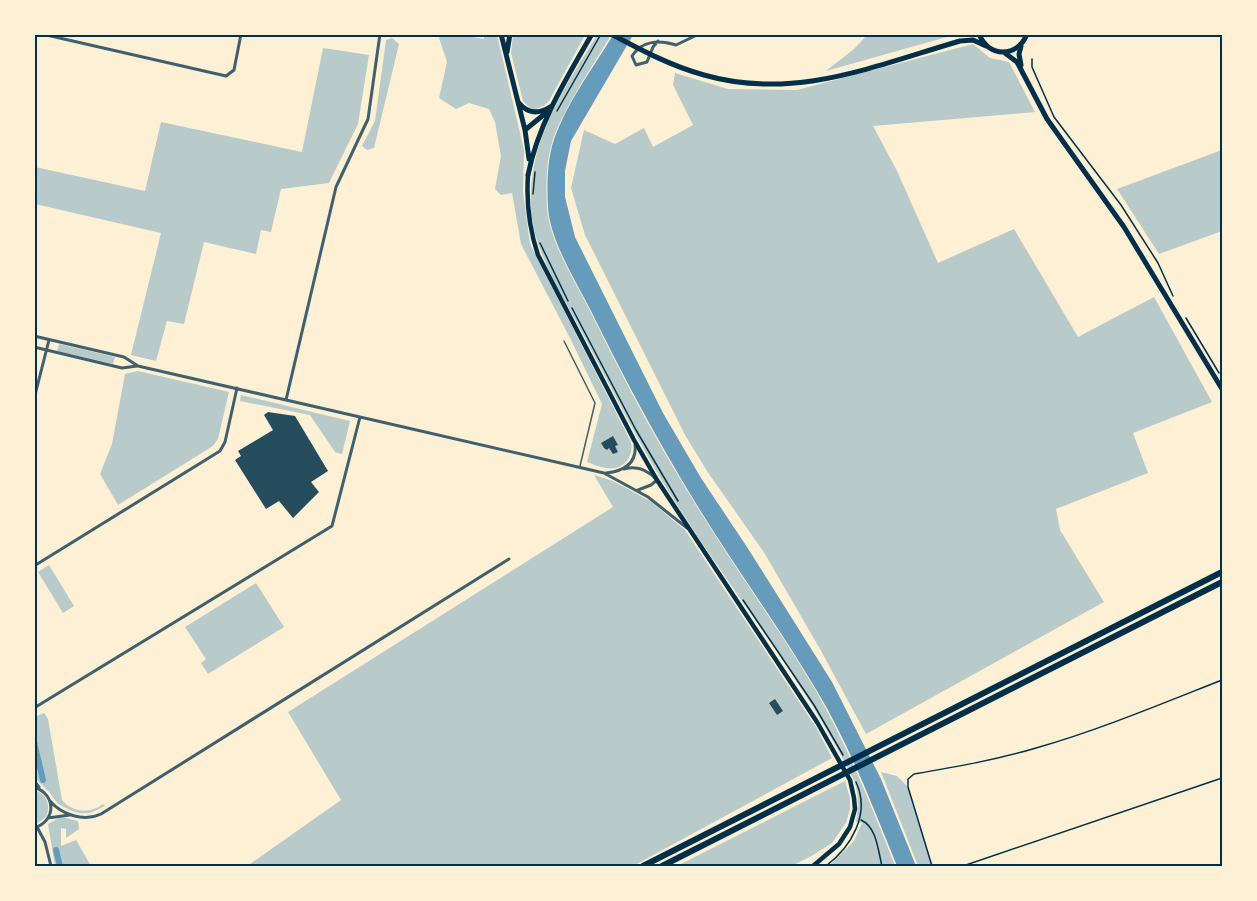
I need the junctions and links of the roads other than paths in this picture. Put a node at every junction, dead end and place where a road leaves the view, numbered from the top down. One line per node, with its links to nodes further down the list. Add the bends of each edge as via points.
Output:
1 (42, 34): 2 (street, via 226,76 234,70)
2 (241, 34)
3 (380, 34): 32 (street, via 368,119 336,187)
4 (501, 34): 17 (main road)
5 (510, 34): 17 (main road)
6 (592, 34): 20 (main road)
7 (611, 34): 13 (main road, via 684,69 721,80 754,84 827,79)
8 (699, 34): 12 (street, via 676,45)
9 (972, 34): 13 (main road)
10 (979, 34): 14 (main road)
11 (1027, 34): 15 (main road)
12 (658, 41): 12 (street, via 635,51 632,56 636,64 647,62)
13 (960, 41): 14 (main road, via 973,40)
14 (986, 46): 16 (main road)
15 (1021, 46): 16 (main road); 18 (main road)
16 (1005, 53): 18 (main road, via 1014,58)
17 (509, 66): 19 (main road)
18 (1023, 72): 30 (main road, via 1047,119 1124,227)
19 (518, 100): 20 (main road, via 534,112); 21 (main road)
20 (552, 106): 21 (main road); 22 (main road)
21 (525, 130): 22 (main road)
22 (528, 175): 34 (main road, via 528,218 538,255)
23 (34, 336): 24 (street)
24 (49, 339): 27 (street); 28 (street, via 124,357)
25 (564, 341): 35 (lane, via 595,403)
26 (34, 347): 27 (street)
27 (46, 350): 28 (street, via 122,368); 31 (street)
28 (138, 366): 29 (street)
29 (237, 388): 32 (street); 42 (street, via 220,451)
30 (1222, 390)
31 (34, 399)
32 (286, 400): 33 (street)
33 (360, 417): 35 (street); 45 (street, via 332,526)
34 (634, 440): 36 (street, via 635,453); 38 (main road)
35 (579, 467): 37 (street)
36 (624, 469): 37 (street); 38 (street, via 642,469)
37 (604, 473): 39 (street)
38 (657, 480): 39 (street); 40 (main road)
39 (638, 490): 40 (street)
40 (688, 529): 53 (main road, via 818,722 850,780 855,798 850,827 839,844)
41 (509, 559): 50 (street, via 101,814 88,818)
42 (34, 566)
43 (1222, 572): 55 (highway)
44 (1222, 582): 56 (highway)
45 (34, 708)
46 (34, 781): 48 (street)
47 (34, 786): 48 (street)
48 (41, 789): 49 (street)
49 (50, 801): 50 (street); 51 (street)
50 (72, 815): 51 (street)
51 (48, 818): 52 (street)
52 (36, 828): 54 (street, via 43,837)
53 (813, 865)
54 (51, 867)
55 (643, 867)
56 (662, 867)

